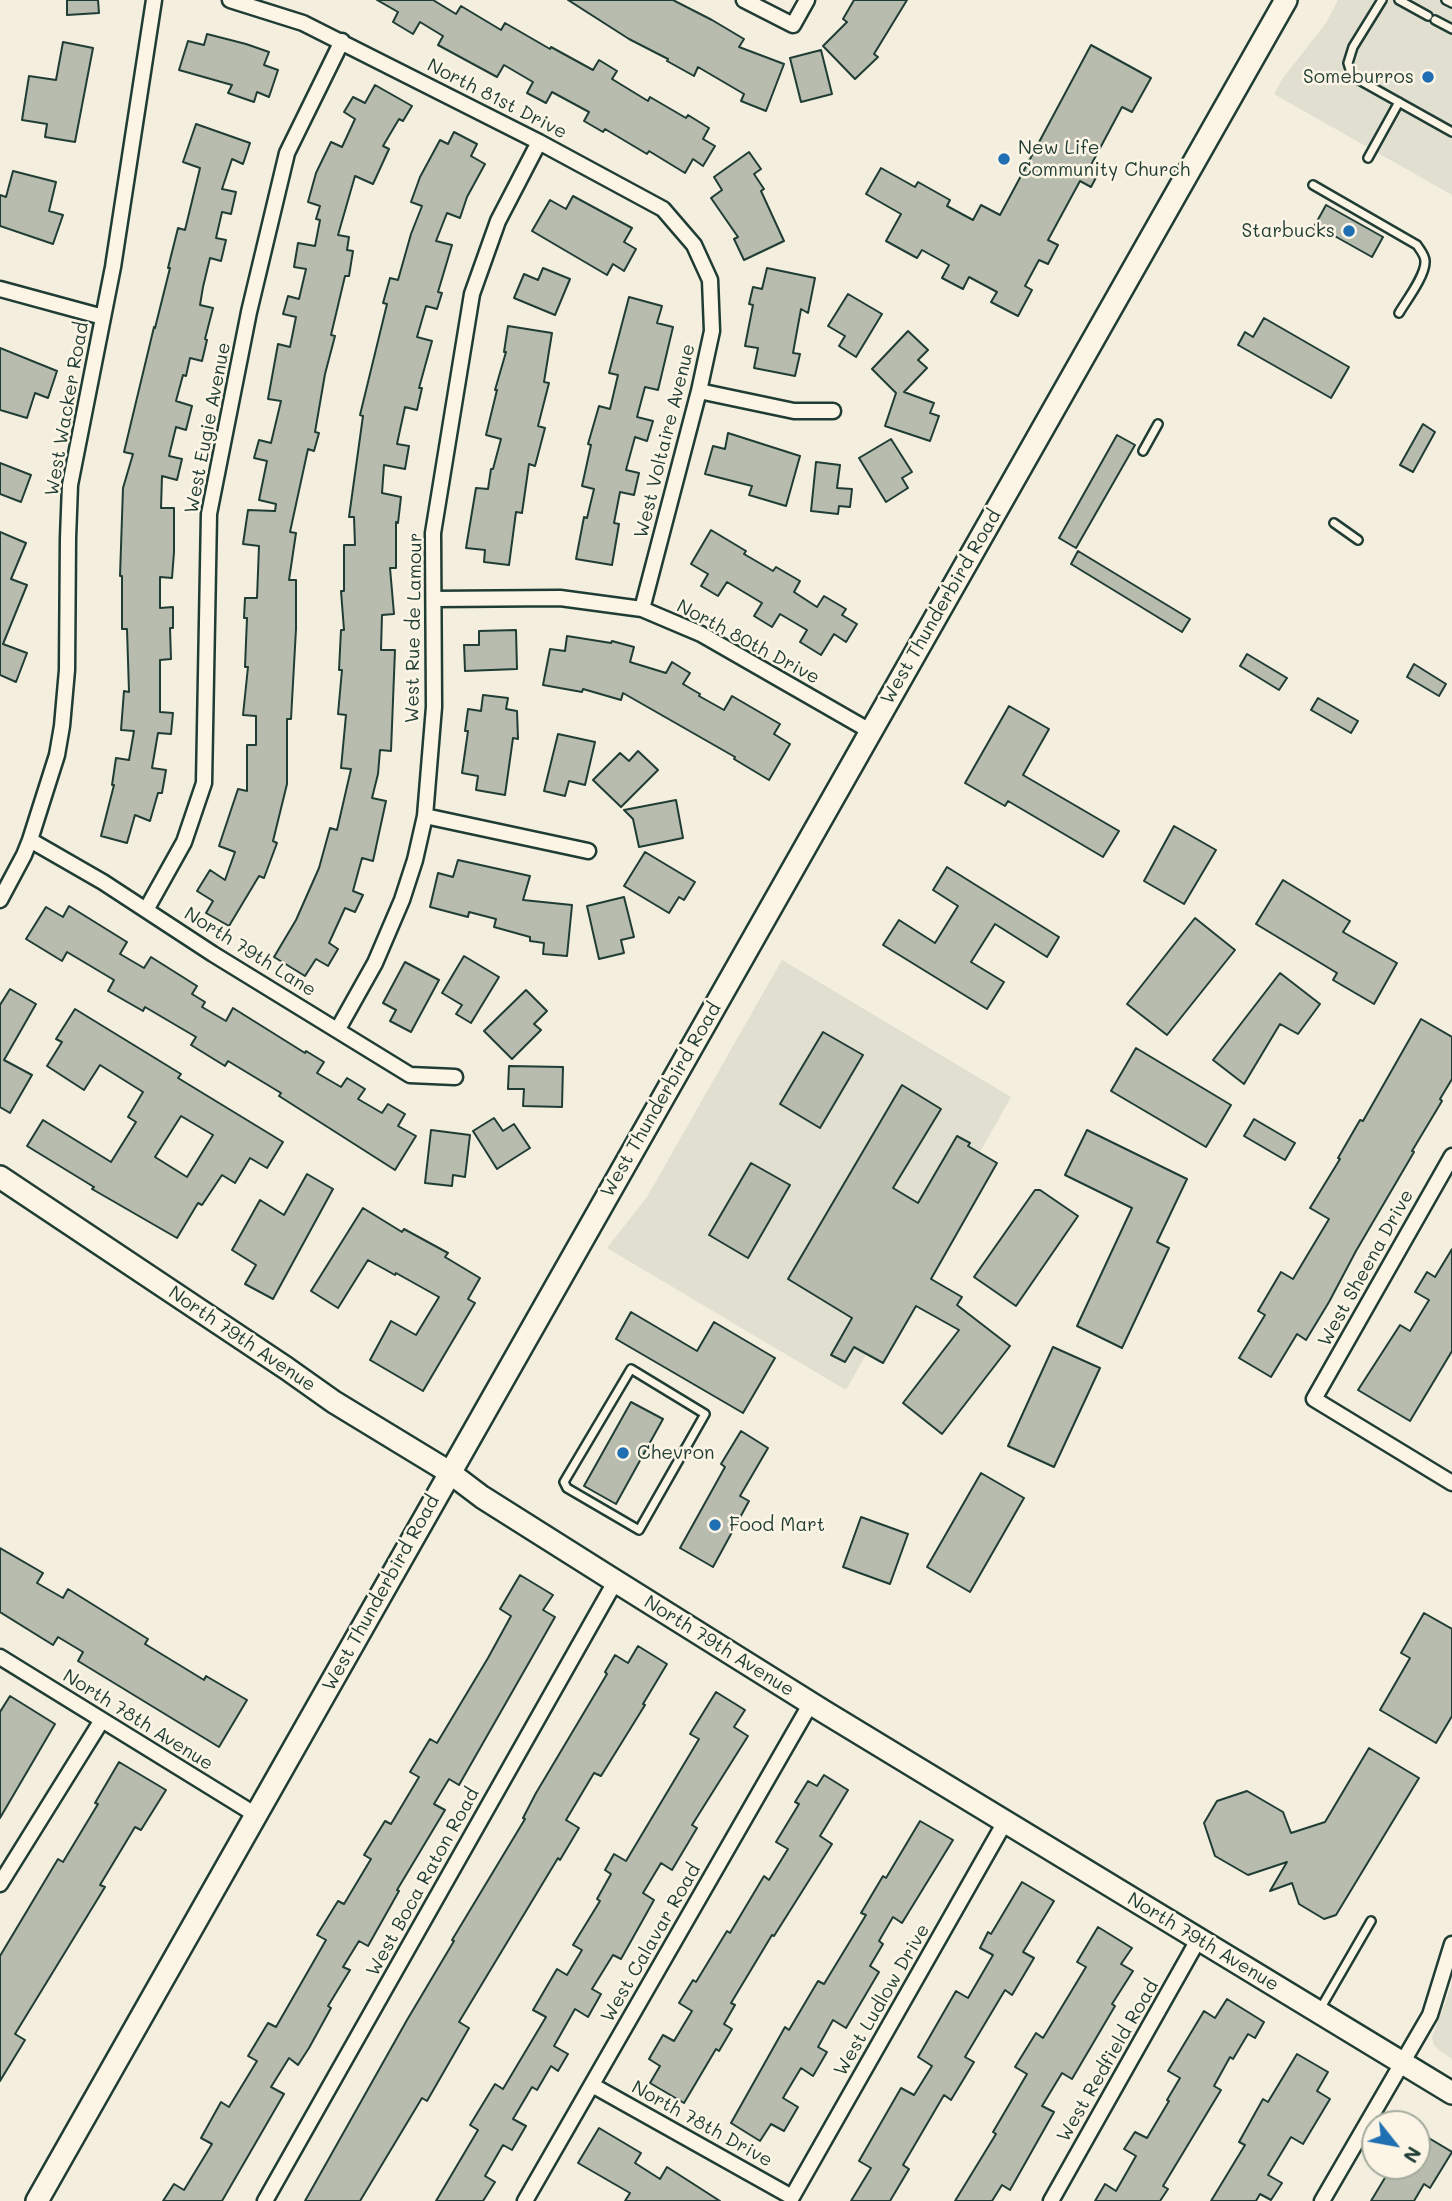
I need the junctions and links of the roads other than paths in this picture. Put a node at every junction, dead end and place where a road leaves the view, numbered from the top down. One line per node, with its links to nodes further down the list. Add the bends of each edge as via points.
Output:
1 (154, 0): 20 (street, West Wacker Road)
2 (230, 0): 11 (street, North 81st Drive)
3 (744, 0): 4 (street, via 793,25)
4 (807, 0)
5 (1286, 0): 29 (main road, West Thunderbird Road)
6 (1382, 0): 12 (lane, via 1348,63 1352,76)
7 (1399, 0): 10 (lane)
8 (1446, 0): 9 (lane)
9 (1452, 3)
10 (1452, 29)
11 (342, 41): 14 (street, North 81st Drive); 34 (street, West Eugie Avenue, via 287,153 249,312 209,514 204,783 184,842)
12 (1399, 102): 13 (lane); 15 (lane)
13 (1452, 132)
14 (539, 142): 17 (street, North 81st Drive, via 663,209 694,245); 27 (street, West Rue de Lamour, via 498,221 472,294 433,533)
15 (1368, 158)
16 (1313, 185): 19 (lane, via 1422,252 1422,273)
17 (710, 280): 21 (street, West Voltaire Avenue, via 712,331)
18 (0, 289): 20 (street)
19 (1399, 313)
20 (103, 317): 31 (street, West Wacker Road, via 70,485 62,726)
21 (699, 391): 22 (street, via 794,411); 28 (street, West Voltaire Avenue)
22 (833, 411)
23 (1158, 424): 24 (lane)
24 (1143, 451)
25 (1334, 523): 26 (lane)
26 (1358, 540)
27 (434, 599): 28 (street, North 80th Drive, via 560,598); 30 (street, West Rue de Lamour, via 434,707)
28 (642, 609): 29 (street, North 80th Drive, via 701,634)
29 (870, 731): 40 (main road, West Thunderbird Road)
30 (425, 816): 32 (street); 35 (street, West Rue de Lamour, via 402,900 375,964)
31 (30, 840): 33 (street, West Wacker Road); 34 (street, North 79th Lane)
32 (588, 851)
33 (0, 900)
34 (146, 910): 35 (street, North 79th Lane)
35 (338, 1029): 36 (street, North 79th Lane, via 410,1075)
36 (455, 1077)
37 (1452, 1156): 41 (street, West Sheena Drive, via 1314,1399)
38 (0, 1177): 40 (main road, North 79th Avenue, via 334,1402)
39 (631, 1369): 39 (lane, via 705,1414 639,1530 564,1482)
40 (449, 1472): 42 (main road, North 79th Avenue); 46 (main road, West Thunderbird Road)
41 (1452, 1483)
42 (615, 1581): 44 (main road, North 79th Avenue); 58 (street, West Boca Raton Road)
43 (0, 1657): 45 (street, North 78th Avenue)
44 (811, 1703): 47 (main road, North 79th Avenue); 54 (street, West Calavar Road)
45 (102, 1720): 46 (street, North 78th Avenue); 48 (street)
46 (256, 1815): 57 (main road, West Thunderbird Road)
47 (1005, 1822): 50 (main road, North 79th Avenue); 56 (street, West Ludlow Drive)
48 (0, 1884)
49 (1371, 1921): 52 (lane)
50 (1198, 1940): 52 (main road, North 79th Avenue); 60 (street, West Redfield Road)
51 (1452, 1944): 53 (street, via 1430,2015)
52 (1318, 2012): 53 (main road, North 79th Avenue)
53 (1401, 2063): 55 (main road, North 79th Avenue); 61 (street)
54 (592, 2085): 56 (street, North 78th Drive); 59 (street, West Calavar Road)
55 (1452, 2094)
56 (792, 2197)
57 (37, 2201)
58 (265, 2201)
59 (525, 2201)
60 (1051, 2201)
61 (1322, 2201)

